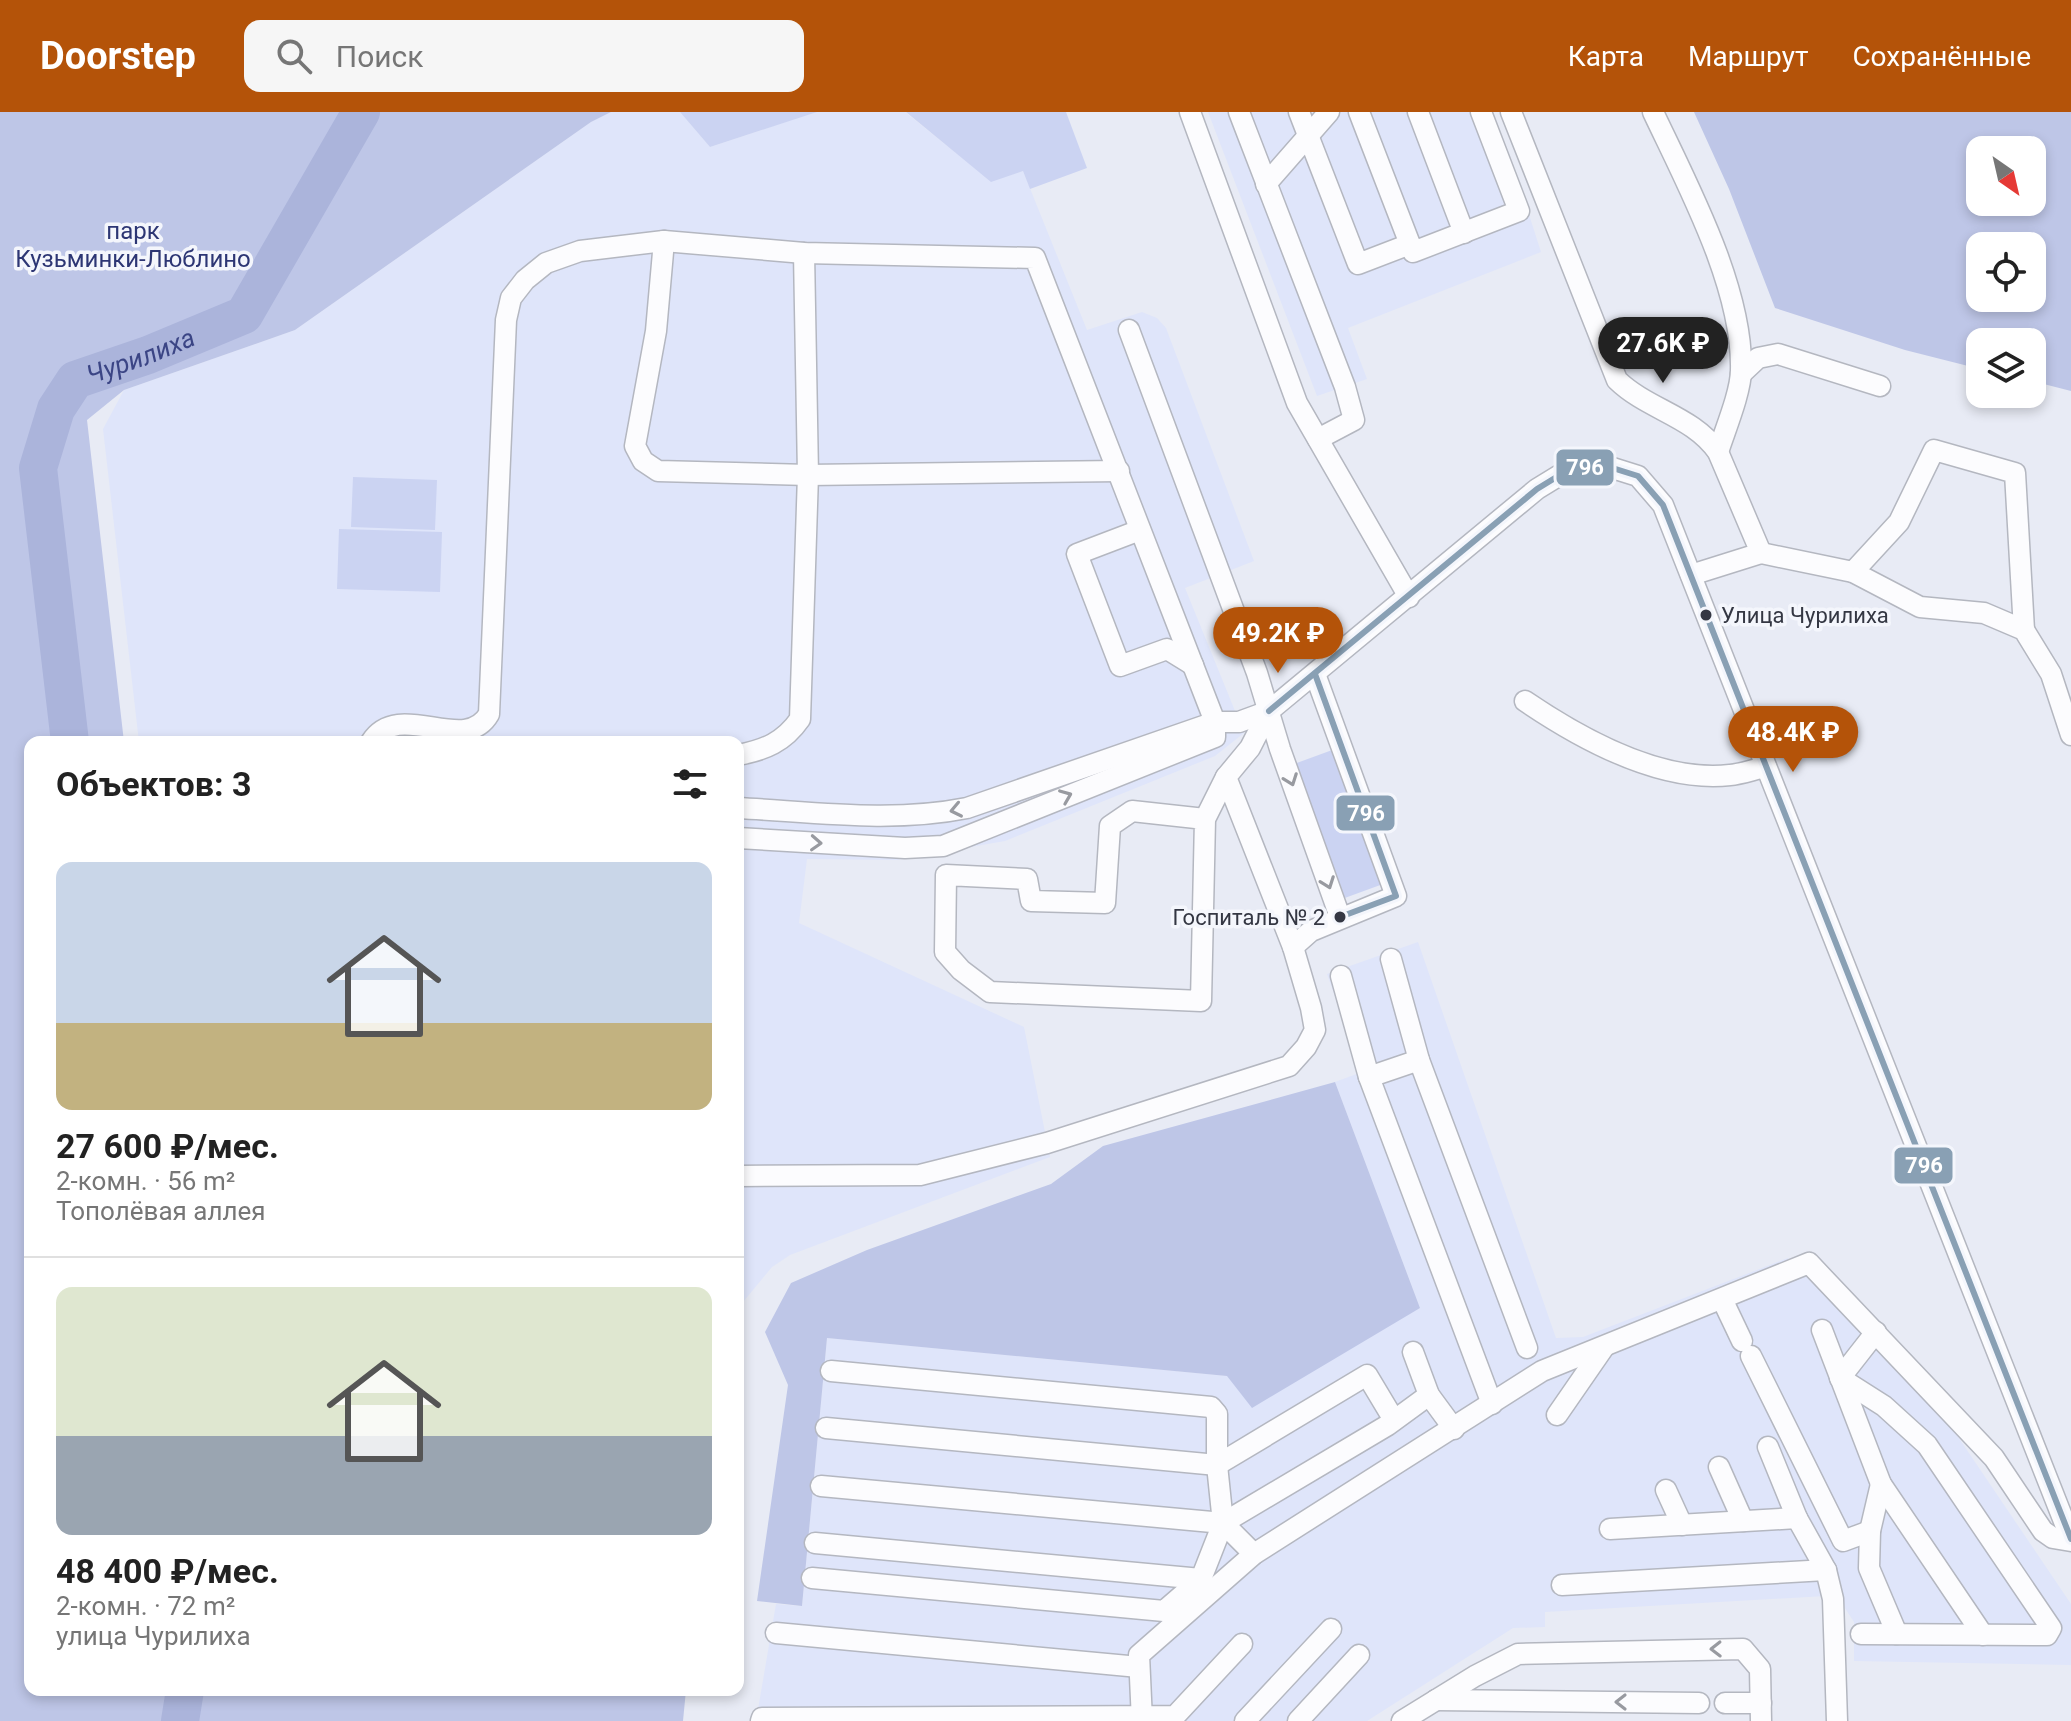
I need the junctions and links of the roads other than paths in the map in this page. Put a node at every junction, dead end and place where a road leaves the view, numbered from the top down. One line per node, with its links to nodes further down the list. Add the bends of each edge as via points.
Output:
1 (1190, 112): 19 (street, via 1297,403)
2 (1239, 112): 11 (street)
3 (1299, 112): 10 (street)
4 (1329, 112): 10 (street)
5 (1359, 112): 14 (street)
6 (1418, 112): 12 (street)
7 (1481, 112): 12 (street, via 1519,211)
8 (1511, 112): 20 (street, via 1617,380 1698,430)
9 (1653, 112): 17 (street, via 1696,203 1735,307)
10 (1308, 134): 11 (street); 14 (street, via 1358,264)
11 (1266, 184): 19 (street, via 1354,420)
12 (1464, 233): 14 (street, via 1413,252)
13 (664, 241): 15 (street); 22 (street, via 656,331 635,446 643,461 658,471); 35 (street, via 580,251 546,263 511,298 489,714 468,730 396,724)
14 (1410, 244)
15 (804, 253): 21 (street, via 1035,258); 22 (street)
16 (1129, 330): 32 (street)
17 (1741, 374): 18 (street, via 1758,358 1778,354); 20 (street)
18 (1880, 386)
19 (1318, 439): 27 (street)
20 (1718, 452): 24 (street)
21 (1119, 471): 22 (street); 23 (street)
22 (808, 475): 36 (street, via 800,719 773,745)
23 (1140, 530): 29 (street); 29 (street, via 1077,554 1120,666 1167,649)
24 (1761, 553): 25 (street); 26 (street)
25 (1853, 572): 28 (street, via 1920,607 1984,613); 28 (street, via 1899,522 1934,450 2015,473)
26 (1691, 575): 27 (street, via 1663,505 1638,476 1603,465 1568,470 1537,489); 37 (street)
27 (1409, 597): 30 (street)
28 (2024, 630): 34 (street, via 2051,674)
29 (1193, 665): 33 (street)
30 (1315, 674): 32 (street); 42 (street, via 1396,896)
31 (1525, 701): 37 (street, via 1588,740 1669,770 1730,775)
32 (1269, 711): 33 (street, via 1239,722); 38 (street, via 1250,748); 42 (street, one-way to 42)
33 (1215, 722): 39 (street, one-way to 39, via 937,814); 41 (street, one-way to 33, via 943,846 1215,737)
34 (2071, 735)
35 (376, 736)
36 (744, 753)
37 (1766, 767): 75 (street)
38 (1226, 777): 40 (street); 43 (street)
39 (744, 808)
40 (1205, 819): 40 (street, via 1201,1001 990,992 945,952 946,875 1027,879 1031,901 1105,903 1110,826 1132,811)
41 (744, 838)
42 (1340, 917): 43 (street)
43 (1293, 947): 48 (street, via 1315,1030 1289,1066 1047,1143 920,1175)
44 (1391, 959): 46 (street)
45 (1341, 976): 47 (street)
46 (1419, 1060): 47 (street); 53 (street)
47 (1369, 1077): 58 (street)
48 (744, 1176)
49 (1722, 1299): 51 (street, via 1809,1263); 52 (street); 74 (street, via 1843,1541)
50 (1822, 1330): 56 (street)
51 (1876, 1332): 56 (street); 75 (street, via 1994,1458 2043,1531)
52 (1604, 1347): 58 (street, via 1542,1371); 59 (street)
53 (1527, 1348)
54 (1413, 1352): 57 (street)
55 (831, 1371): 64 (street, via 1211,1407 1217,1414)
56 (1840, 1378): 66 (street); 86 (street, via 1884,1406 1927,1445 2051,1628 2047,1635)
57 (1429, 1395): 60 (street); 62 (street)
58 (1492, 1404): 62 (street)
59 (1557, 1415)
60 (1394, 1420): 64 (street, via 1367,1375); 71 (street)
61 (826, 1428): 64 (street)
62 (1454, 1429): 77 (street)
63 (1768, 1447): 69 (street)
64 (1217, 1465): 71 (street)
65 (1719, 1467): 70 (street)
66 (1881, 1484): 74 (street); 86 (street)
67 (821, 1486): 71 (street)
68 (1666, 1490): 72 (street)
69 (1797, 1518): 70 (street); 78 (street)
70 (1743, 1521): 72 (street)
71 (1223, 1523): 77 (street); 80 (street)
72 (1682, 1525): 73 (street)
73 (1610, 1529)
74 (1870, 1531): 85 (street, via 1869,1568)
75 (2071, 1540)
76 (815, 1543): 80 (street)
77 (1254, 1554): 89 (street, via 1139,1655)
78 (1826, 1570): 81 (street); 99 (street, via 1833,1599)
79 (812, 1578): 80 (street, via 1164,1611)
80 (1201, 1579)
81 (1562, 1585)
82 (1331, 1629): 96 (street)
83 (776, 1633): 89 (street)
84 (1861, 1634): 85 (street)
85 (1897, 1634): 86 (street)
86 (1983, 1635)
87 (1242, 1644): 94 (street, via 1175,1716)
88 (1359, 1655): 97 (street)
89 (1139, 1667): 94 (street)
90 (1435, 1700): 91 (street, one-way to 90); 93 (street, one-way to 90, via 1760,1669 1743,1649 1518,1654); 98 (street)
91 (1699, 1703)
92 (1725, 1703): 93 (street)
93 (1763, 1716)
94 (1143, 1719): 95 (street)
95 (761, 1721)
96 (1245, 1721)
97 (1298, 1721)
98 (1402, 1721)
99 (1837, 1721)

